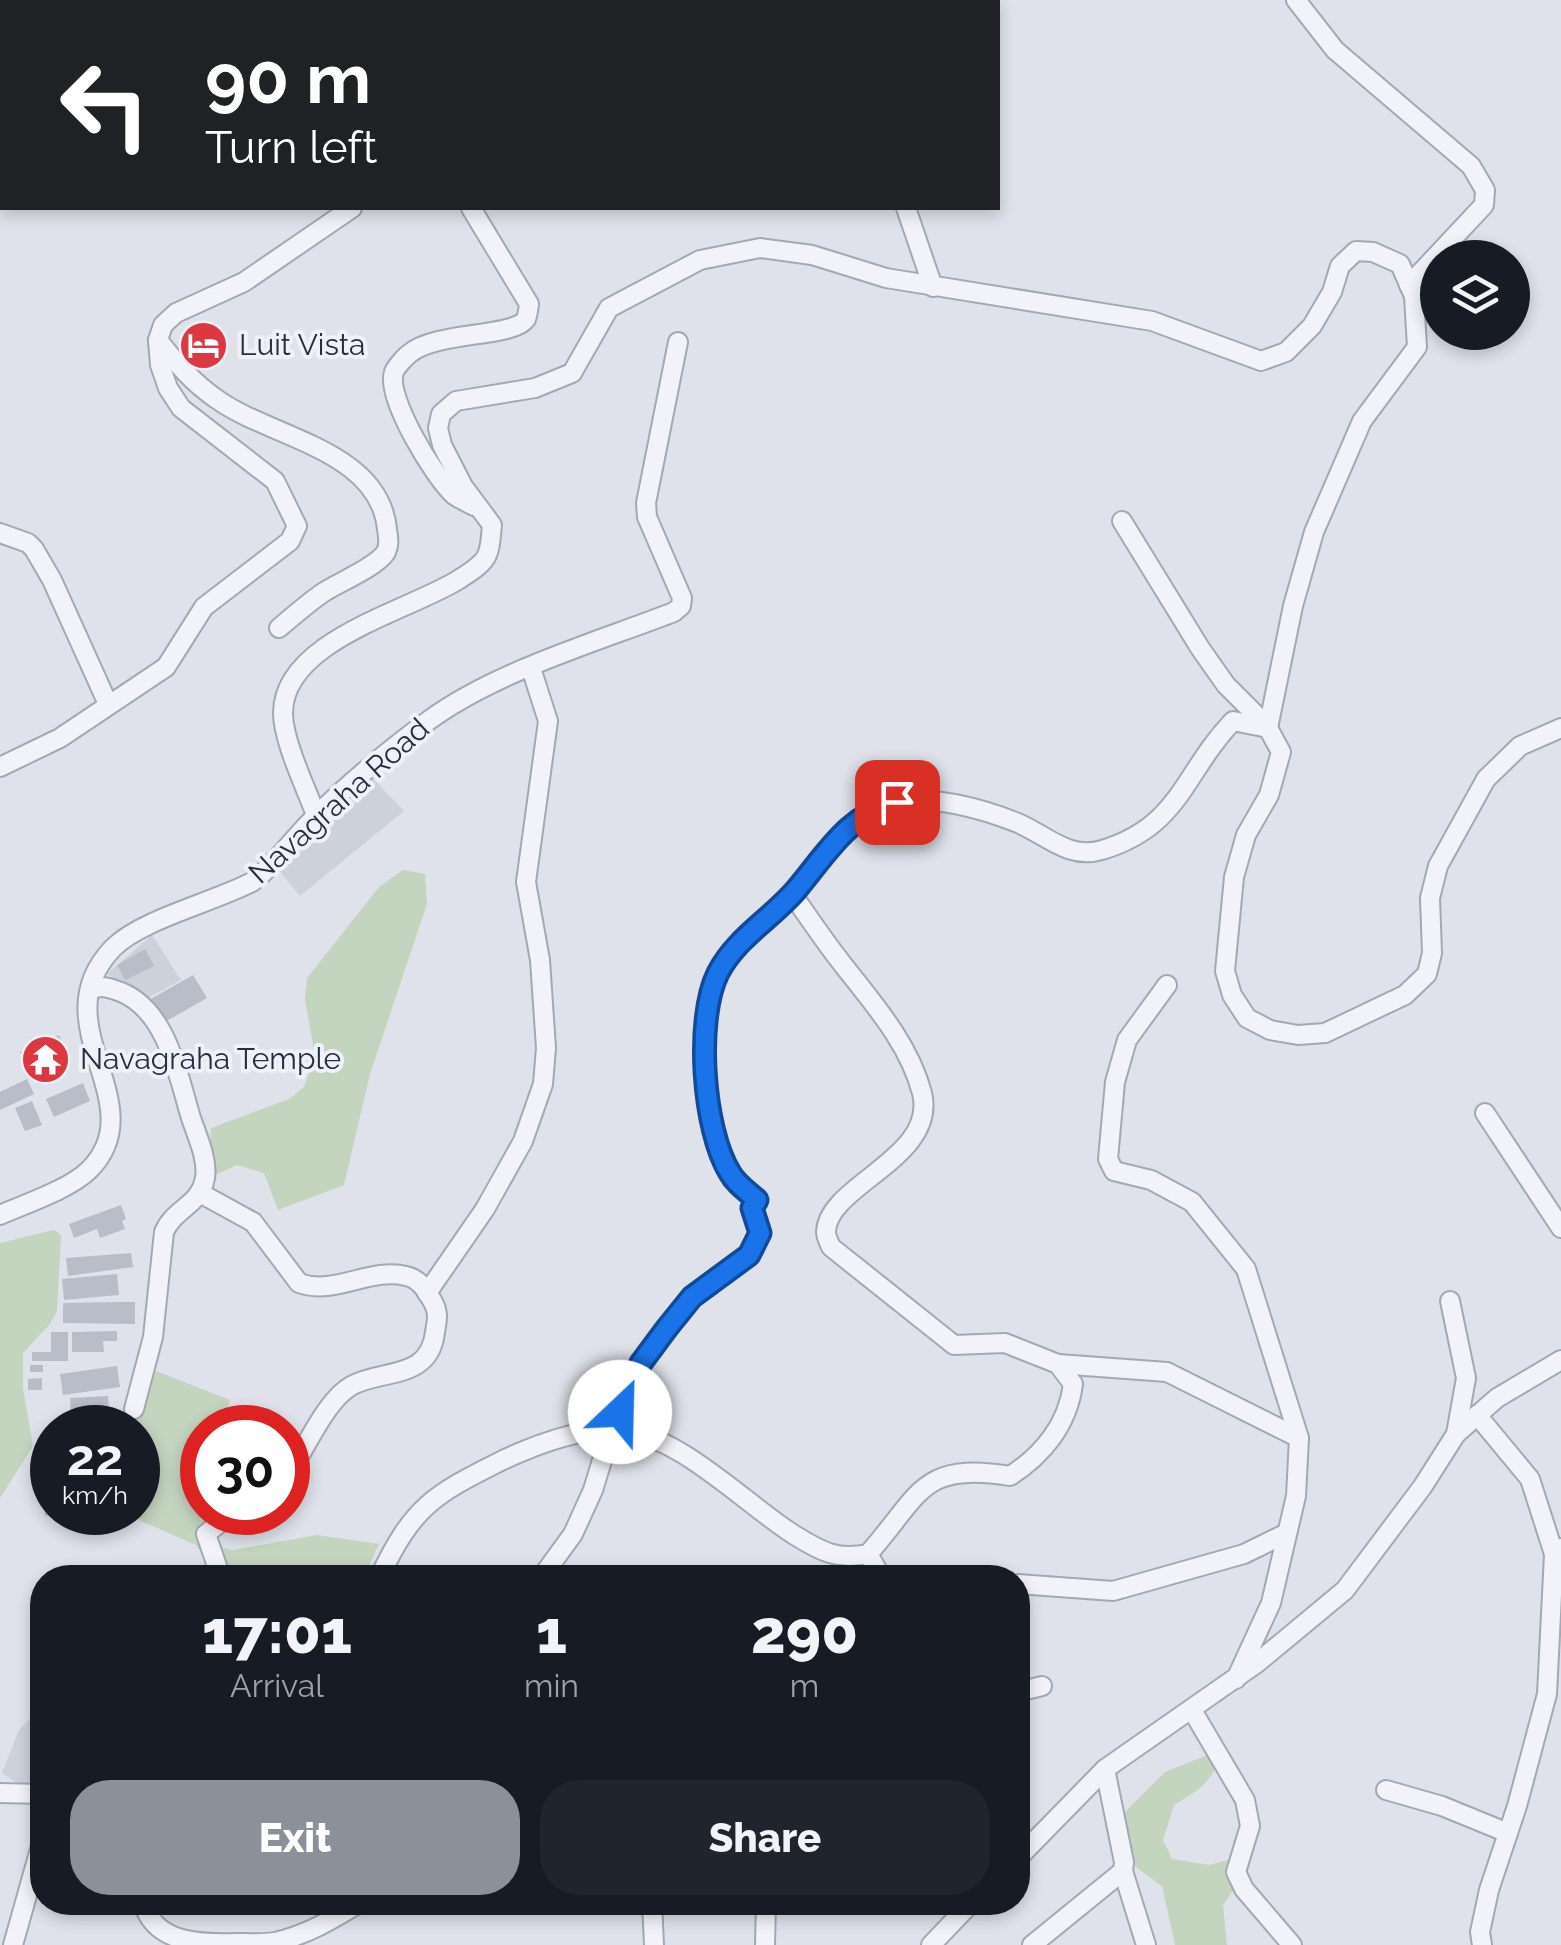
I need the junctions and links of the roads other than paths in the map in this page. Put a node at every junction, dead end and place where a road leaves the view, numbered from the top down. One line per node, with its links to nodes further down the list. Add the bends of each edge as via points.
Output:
1 (1296, 0): 5 (street, via 1335,50 1471,166 1485,190 1484,205)
2 (349, 210): 7 (street, via 244,282 176,312)
3 (472, 210): 9 (street, via 529,304 526,318 516,328 434,340 394,372 393,390 433,465 454,494)
4 (907, 210): 6 (street)
5 (1409, 285): 6 (street, via 1400,264 1356,251 1340,266 1312,326 1286,352 1261,360 1152,321); 15 (street, via 1418,347 1362,421 1314,532)
6 (933, 286): 9 (street, via 760,248 700,260 652,282 609,308 572,373 534,388 456,401 441,414 442,444)
7 (158, 340): 12 (street, via 186,376 220,402 326,450 370,486 385,512 388,544 381,558); 14 (street, via 160,365 181,408 275,481 297,526 290,541 204,607 166,666)
8 (678, 342): 13 (street, Navagraha Road, via 646,503 681,606)
9 (478, 509): 18 (street, via 492,524 487,556 431,596 333,640 284,695 282,718)
10 (1122, 521): 15 (street, via 1226,685)
11 (0, 533): 14 (street, via 28,543 40,556)
12 (279, 628)
13 (532, 668): 18 (street, Navagraha Road, via 428,721); 26 (street, via 548,720 526,882 540,960 544,1084 524,1141)
14 (108, 704): 17 (street, via 60,738)
15 (1268, 728): 16 (street, via 1281,752 1234,876 1225,971 1248,1018 1298,1035 1325,1033 1363,1016 1427,974 1438,866 1486,779 1520,746); 19 (street, via 1233,721 1172,808 1153,826 1101,851 1069,851 1021,824 968,808 897,802 850,824)
16 (1561, 728)
17 (0, 767)
18 (316, 816): 21 (street, Navagraha Road, via 252,882 115,946)
19 (792, 894): 29 (street, via 900,1039 923,1096 920,1123 907,1146 831,1217 831,1247 954,1344 1005,1342); 32 (street, via 733,950 710,991 704,1020 706,1080 721,1156 735,1182 757,1200 752,1208 760,1233 749,1255 692,1297 667,1328 641,1363)
20 (1167, 986): 34 (street, via 1127,1040 1108,1159 1114,1171 1151,1180 1192,1202 1246,1269)
21 (91, 989): 23 (street, via 125,994 155,1021 203,1157); 24 (street, Navagraha Road, via 88,1023 112,1106 105,1148 74,1182)
22 (1485, 1113): 25 (street)
23 (200, 1194): 26 (street, via 252,1222 299,1282 324,1286 398,1274 420,1282); 30 (street, via 171,1216 164,1232 154,1337)
24 (0, 1215)
25 (1561, 1228)
26 (428, 1293): 35 (street, via 438,1311 424,1360 351,1386 323,1414)
27 (1450, 1301): 33 (street, via 1466,1378)
28 (1561, 1360): 31 (street)
29 (1058, 1364): 34 (street, via 1167,1372); 39 (street, via 1073,1384 1070,1406 1036,1459 1010,1476 974,1470 945,1474 920,1488)
30 (135, 1405)
31 (1478, 1415): 33 (street); 38 (street, via 1530,1479)
32 (611, 1431): 39 (street, via 652,1438 816,1548 846,1558); 41 (street, via 563,1436 443,1490 405,1527); 42 (street, via 573,1534)
33 (1456, 1434): 45 (street, via 1345,1590)
34 (1299, 1438): 36 (street)
35 (310, 1442)
36 (1288, 1533): 44 (street, via 1244,1554 1112,1590); 45 (street, via 1271,1602)
37 (206, 1535): 40 (street)
38 (1558, 1551): 53 (street, via 1547,1694)
39 (868, 1554): 43 (street)
40 (217, 1565)
41 (385, 1565)
42 (550, 1565)
43 (874, 1565)
44 (1030, 1585)
45 (1236, 1679): 48 (street)
46 (1042, 1686): 47 (street)
47 (1030, 1689)
48 (1192, 1710): 49 (street); 70 (street, via 1245,1800 1250,1826 1236,1872)
49 (1105, 1769): 54 (street); 55 (street)
50 (1386, 1790): 53 (street)
51 (0, 1792): 52 (street)
52 (30, 1793)
53 (1508, 1833): 71 (street, via 1489,1890)
54 (1030, 1846)
55 (1123, 1871): 68 (street); 69 (street)
56 (30, 1885): 64 (street)
57 (149, 1915): 62 (street, via 162,1931 188,1942)
58 (343, 1915): 62 (street)
59 (653, 1915): 65 (street)
60 (766, 1915): 66 (street)
61 (960, 1915): 67 (street)
62 (313, 1937)
63 (0, 1944): 64 (street)
64 (13, 1945)
65 (654, 1945)
66 (765, 1945)
67 (931, 1945)
68 (1032, 1945)
69 (1146, 1945)
70 (1292, 1945)
71 (1482, 1945)

